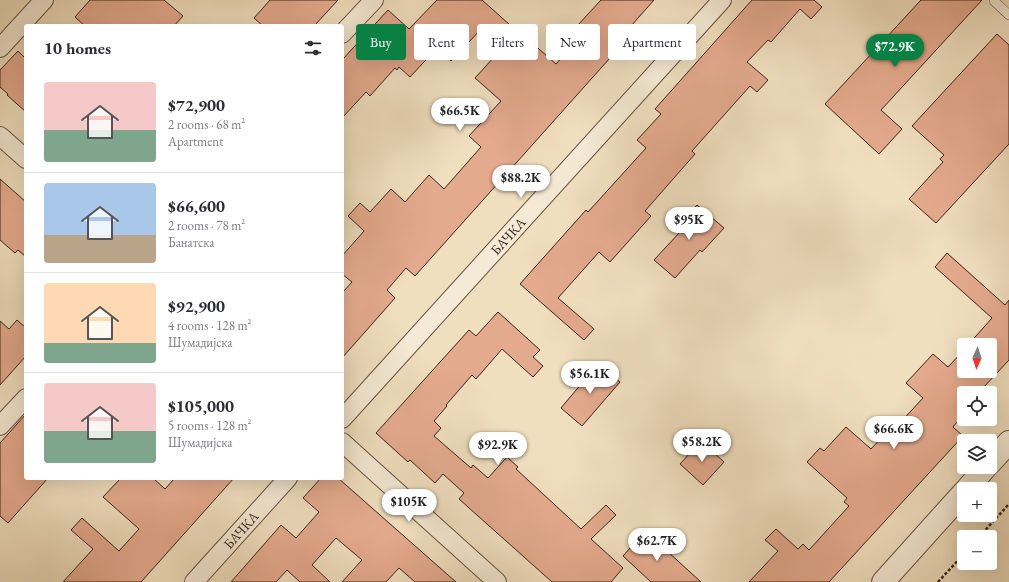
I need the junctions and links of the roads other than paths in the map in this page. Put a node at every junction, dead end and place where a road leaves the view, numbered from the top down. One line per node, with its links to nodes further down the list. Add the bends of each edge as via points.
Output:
1 (44, 0): 7 (street)
2 (374, 0): 6 (street)
3 (722, 0): 11 (street, БАЧКА)
4 (994, 1): 5 (lane)
5 (1009, 15)
6 (344, 32)
7 (0, 48)
8 (0, 136): 9 (street)
9 (24, 157)
10 (24, 400): 12 (street)
11 (344, 417)
12 (0, 426)
13 (1009, 442): 15 (street)
14 (344, 444): 21 (street)
15 (997, 455)
16 (980, 474): 18 (street)
17 (286, 480): 20 (street, БАЧКА)
18 (973, 482)
19 (957, 500): 22 (street)
20 (194, 582)
21 (497, 582)
22 (883, 582)

